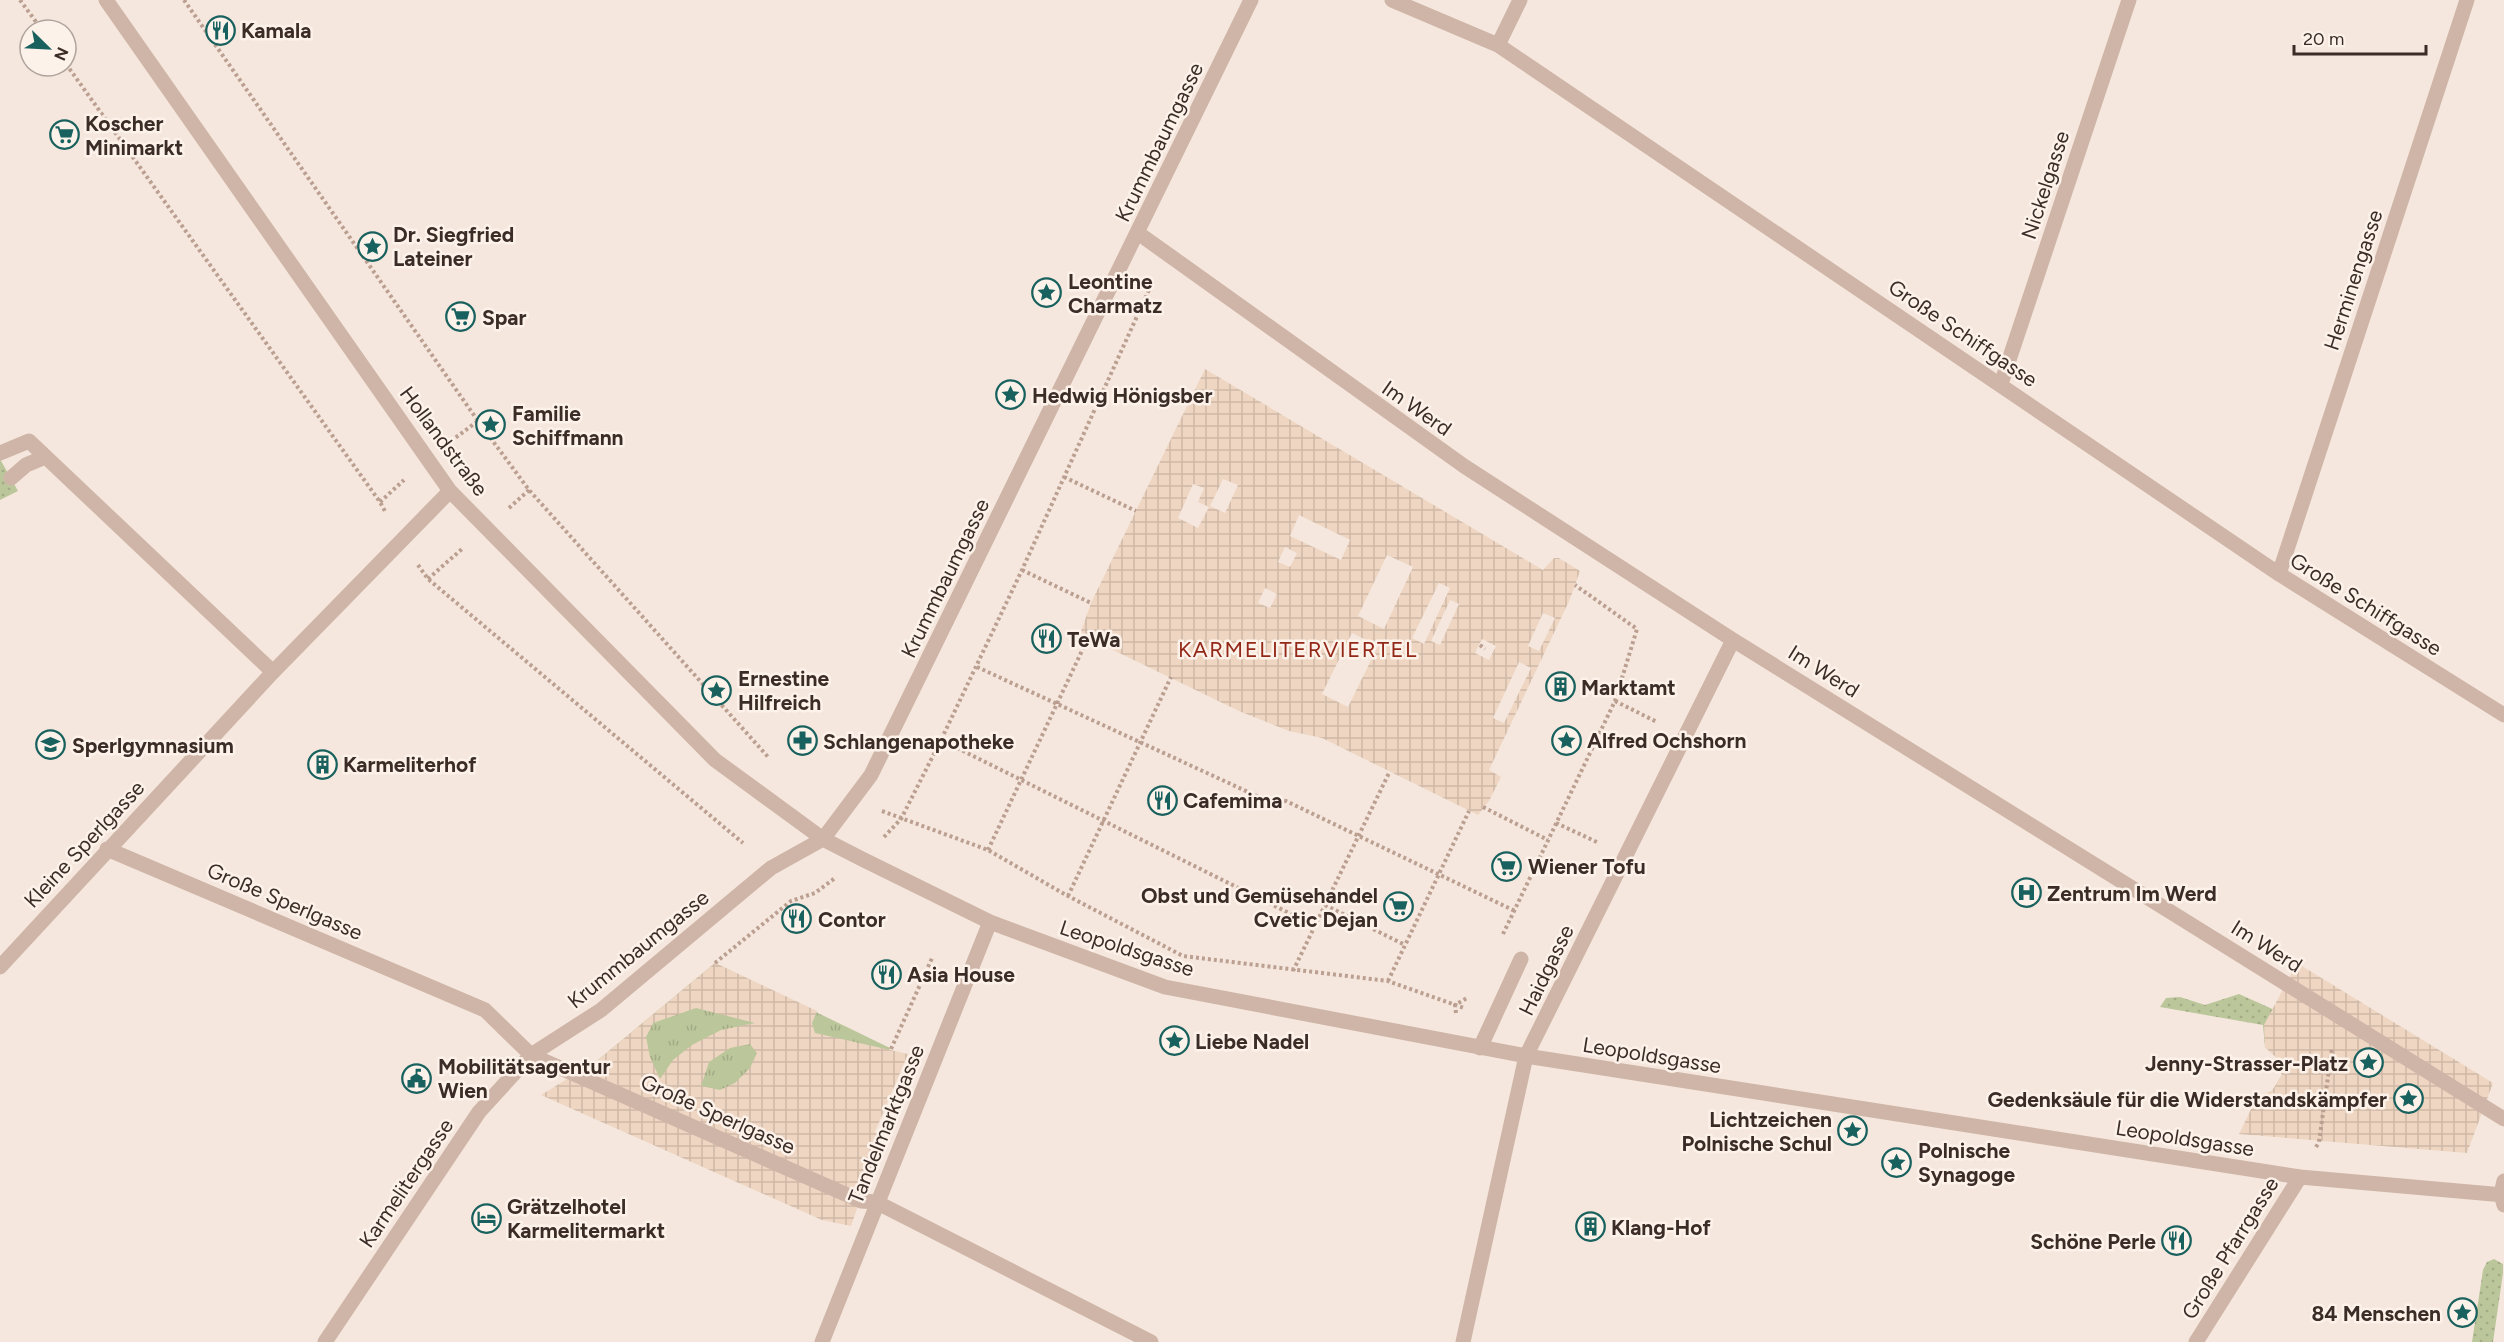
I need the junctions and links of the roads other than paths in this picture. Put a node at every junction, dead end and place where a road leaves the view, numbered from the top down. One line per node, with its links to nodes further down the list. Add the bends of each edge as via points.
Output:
1 (106, 0): 13 (street, Hollandstraße)
2 (1251, 0): 8 (street, Krummbaumgasse)
3 (1392, 0): 7 (street, Große Schiffgasse)
4 (1520, 0): 7 (street)
5 (2129, 0): 9 (street, Nickelgasse)
6 (2467, 0): 14 (street, Herminengasse)
7 (1498, 45): 9 (street, Große Schiffgasse)
8 (1138, 233): 15 (street, Im Werd, via 1424,440); 18 (street, Krummbaumgasse, via 871,775)
9 (2001, 384): 14 (street, Große Schiffgasse)
10 (0, 453): 11 (street, via 29,441)
11 (45, 457): 12 (street, via 26,465); 16 (street)
12 (11, 478)
13 (450, 491): 16 (street, Kleine Sperlgasse); 18 (street, Hollandstraße, via 714,760)
14 (2279, 574): 17 (street, Große Schiffgasse)
15 (1733, 640): 25 (street, Haidgasse); 26 (street, Im Werd)
16 (273, 672): 19 (street, Kleine Sperlgasse)
17 (2504, 715)
18 (824, 838): 20 (street, Leopoldsgasse); 24 (street, Krummbaumgasse, via 771,868 601,1010)
19 (107, 849): 22 (street, Kleine Sperlgasse); 24 (street, Große Sperlgasse, via 485,1010)
20 (990, 922): 23 (street, Leopoldsgasse, via 1165,987); 29 (street, Tandelmarktgasse)
21 (1521, 959): 23 (street)
22 (0, 967)
23 (1480, 1048): 25 (street, Leopoldsgasse)
24 (531, 1055): 29 (street, Große Sperlgasse, via 861,1201); 30 (street, Karmelitergasse, via 479,1112)
25 (1526, 1056): 27 (street, Leopoldsgasse); 33 (street, Haidgasse)
26 (2504, 1119)
27 (2300, 1177): 28 (street, Leopoldsgasse); 34 (street, Große Pfarrgasse)
28 (2503, 1194)
29 (876, 1202): 31 (street, Tandelmarktgasse); 32 (street, Große Sperlgasse)
30 (325, 1342)
31 (822, 1342)
32 (1151, 1342)
33 (1463, 1342)
34 (2196, 1342)

